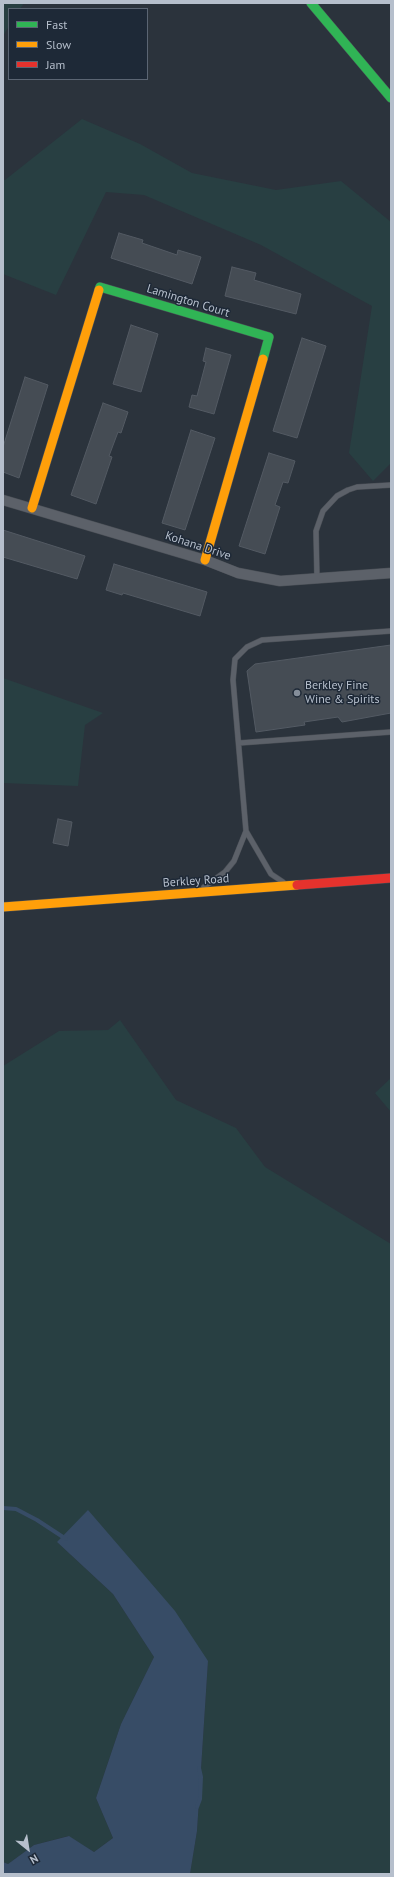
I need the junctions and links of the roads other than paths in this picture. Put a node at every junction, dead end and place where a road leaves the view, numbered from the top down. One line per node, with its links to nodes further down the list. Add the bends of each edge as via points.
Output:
1 (311, 3): 2 (street)
2 (391, 98)
3 (391, 485): 8 (lane, via 348,490 337,496 323,511 316,531)
4 (3, 500): 5 (street, Kohana Drive)
5 (32, 508): 6 (street, Kohana Drive); 6 (street, Lamington Court, via 100,287 269,337)
6 (205, 560): 8 (street, Kohana Drive, via 238,573 280,581)
7 (391, 573): 8 (street, Kohana Drive)
8 (317, 579)
9 (391, 631): 11 (lane, via 262,640 247,647 235,660 233,680)
10 (391, 732): 11 (lane)
11 (239, 743): 12 (lane)
12 (246, 831): 14 (lane, via 271,874); 15 (lane, via 234,861 225,872)
13 (391, 878): 14 (street, Berkley Road)
14 (291, 886): 15 (street, Berkley Road)
15 (195, 893): 16 (street, Berkley Road)
16 (3, 908)

